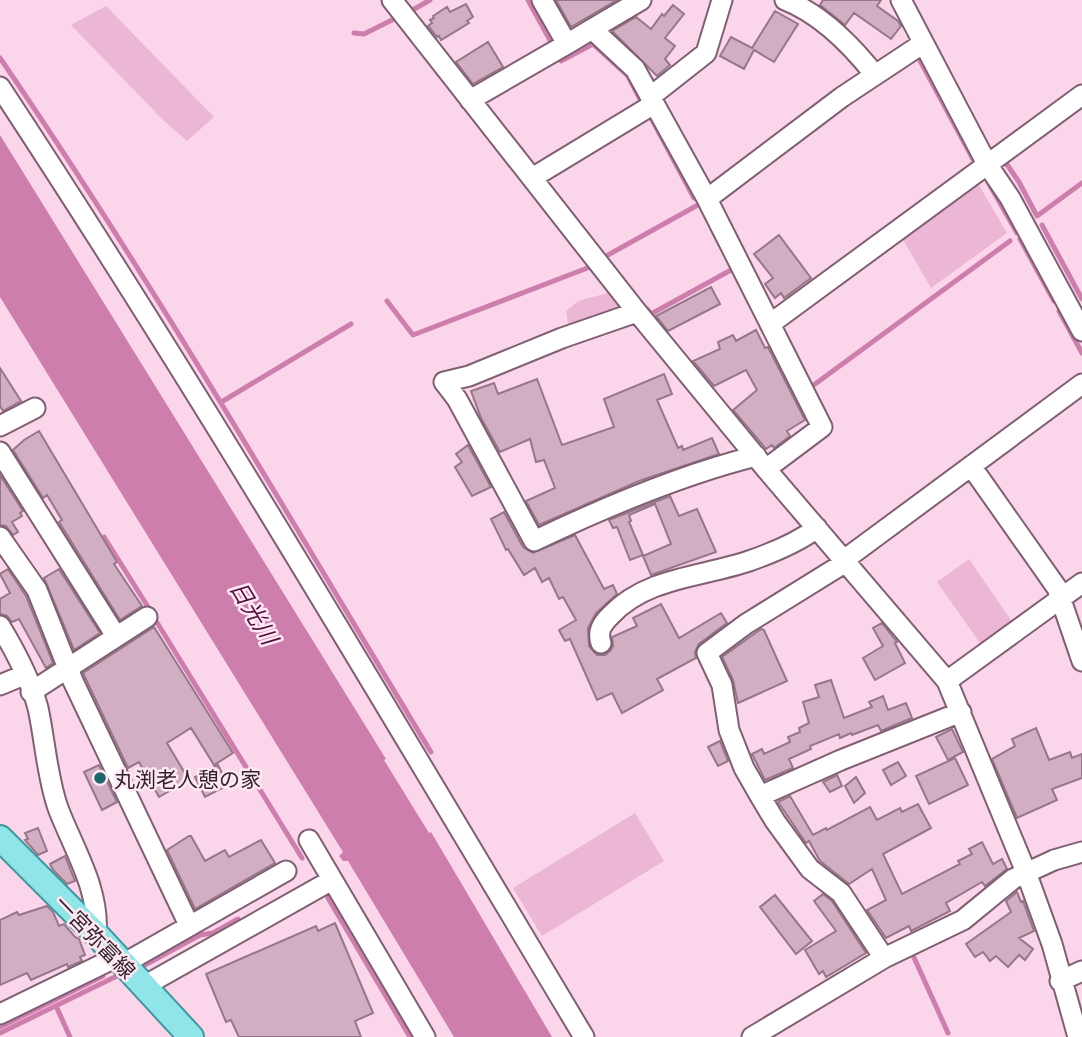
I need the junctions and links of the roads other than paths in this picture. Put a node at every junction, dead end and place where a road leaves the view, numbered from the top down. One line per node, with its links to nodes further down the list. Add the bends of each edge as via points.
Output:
1 (392, 0): 13 (street)
2 (542, 0): 8 (street)
3 (640, 0): 7 (street)
4 (722, 0): 14 (street, via 706,53)
5 (785, 0): 10 (street, via 818,18)
6 (901, 0): 9 (street)
7 (592, 29): 8 (street); 14 (street, via 635,69)
8 (567, 44): 13 (street)
9 (922, 44): 10 (street); 15 (street)
10 (875, 75): 17 (street)
11 (0, 87): 59 (street, via 191,386)
12 (1082, 95): 15 (street)
13 (470, 100): 16 (street)
14 (652, 101): 16 (street); 17 (street)
15 (988, 164): 19 (street); 20 (street)
16 (533, 178): 18 (street)
17 (707, 199): 19 (street)
18 (637, 312): 25 (street); 25 (street, via 444,382 534,541 589,514 720,465)
19 (770, 324): 25 (street, via 822,427)
20 (1082, 331)
21 (1082, 384): 26 (street)
22 (35, 408): 23 (street)
23 (0, 426)
24 (0, 452): 34 (street)
25 (761, 463): 27 (street)
26 (971, 466): 29 (street); 31 (street)
27 (817, 528): 29 (street); 35 (street, via 752,560 650,589 601,625)
28 (0, 537): 37 (street, via 37,590)
29 (845, 561): 38 (street); 42 (street, via 707,653 722,685 729,730)
30 (1082, 583): 31 (street)
31 (1060, 598): 36 (street); 38 (street)
32 (147, 617): 34 (street)
33 (0, 626): 39 (street)
34 (116, 636): 37 (street)
35 (601, 643)
36 (1082, 661)
37 (68, 668): 39 (street); 49 (street)
38 (947, 681): 41 (street)
39 (28, 684): 40 (street); 50 (street, via 37,704 58,807 92,895)
40 (0, 685)
41 (961, 712): 42 (street); 47 (street)
42 (760, 796): 51 (street, via 810,869 841,892)
43 (0, 838): 50 (main road, 一宮弥富線)
44 (309, 840): 48 (street)
45 (1082, 852): 47 (street)
46 (286, 871): 49 (street)
47 (1026, 872): 51 (street, via 963,920); 54 (street)
48 (332, 880): 55 (street); 58 (street)
49 (189, 925): 52 (street)
50 (96, 934): 52 (main road, 一宮弥富線)
51 (884, 958): 60 (street)
52 (120, 960): 55 (main road, 一宮弥富線); 56 (street)
53 (1082, 971): 54 (street)
54 (1060, 981): 61 (street)
55 (144, 986): 57 (main road, 一宮弥富線)
56 (0, 1014)
57 (191, 1037)
58 (425, 1037)
59 (584, 1037)
60 (752, 1037)
61 (1078, 1037)

